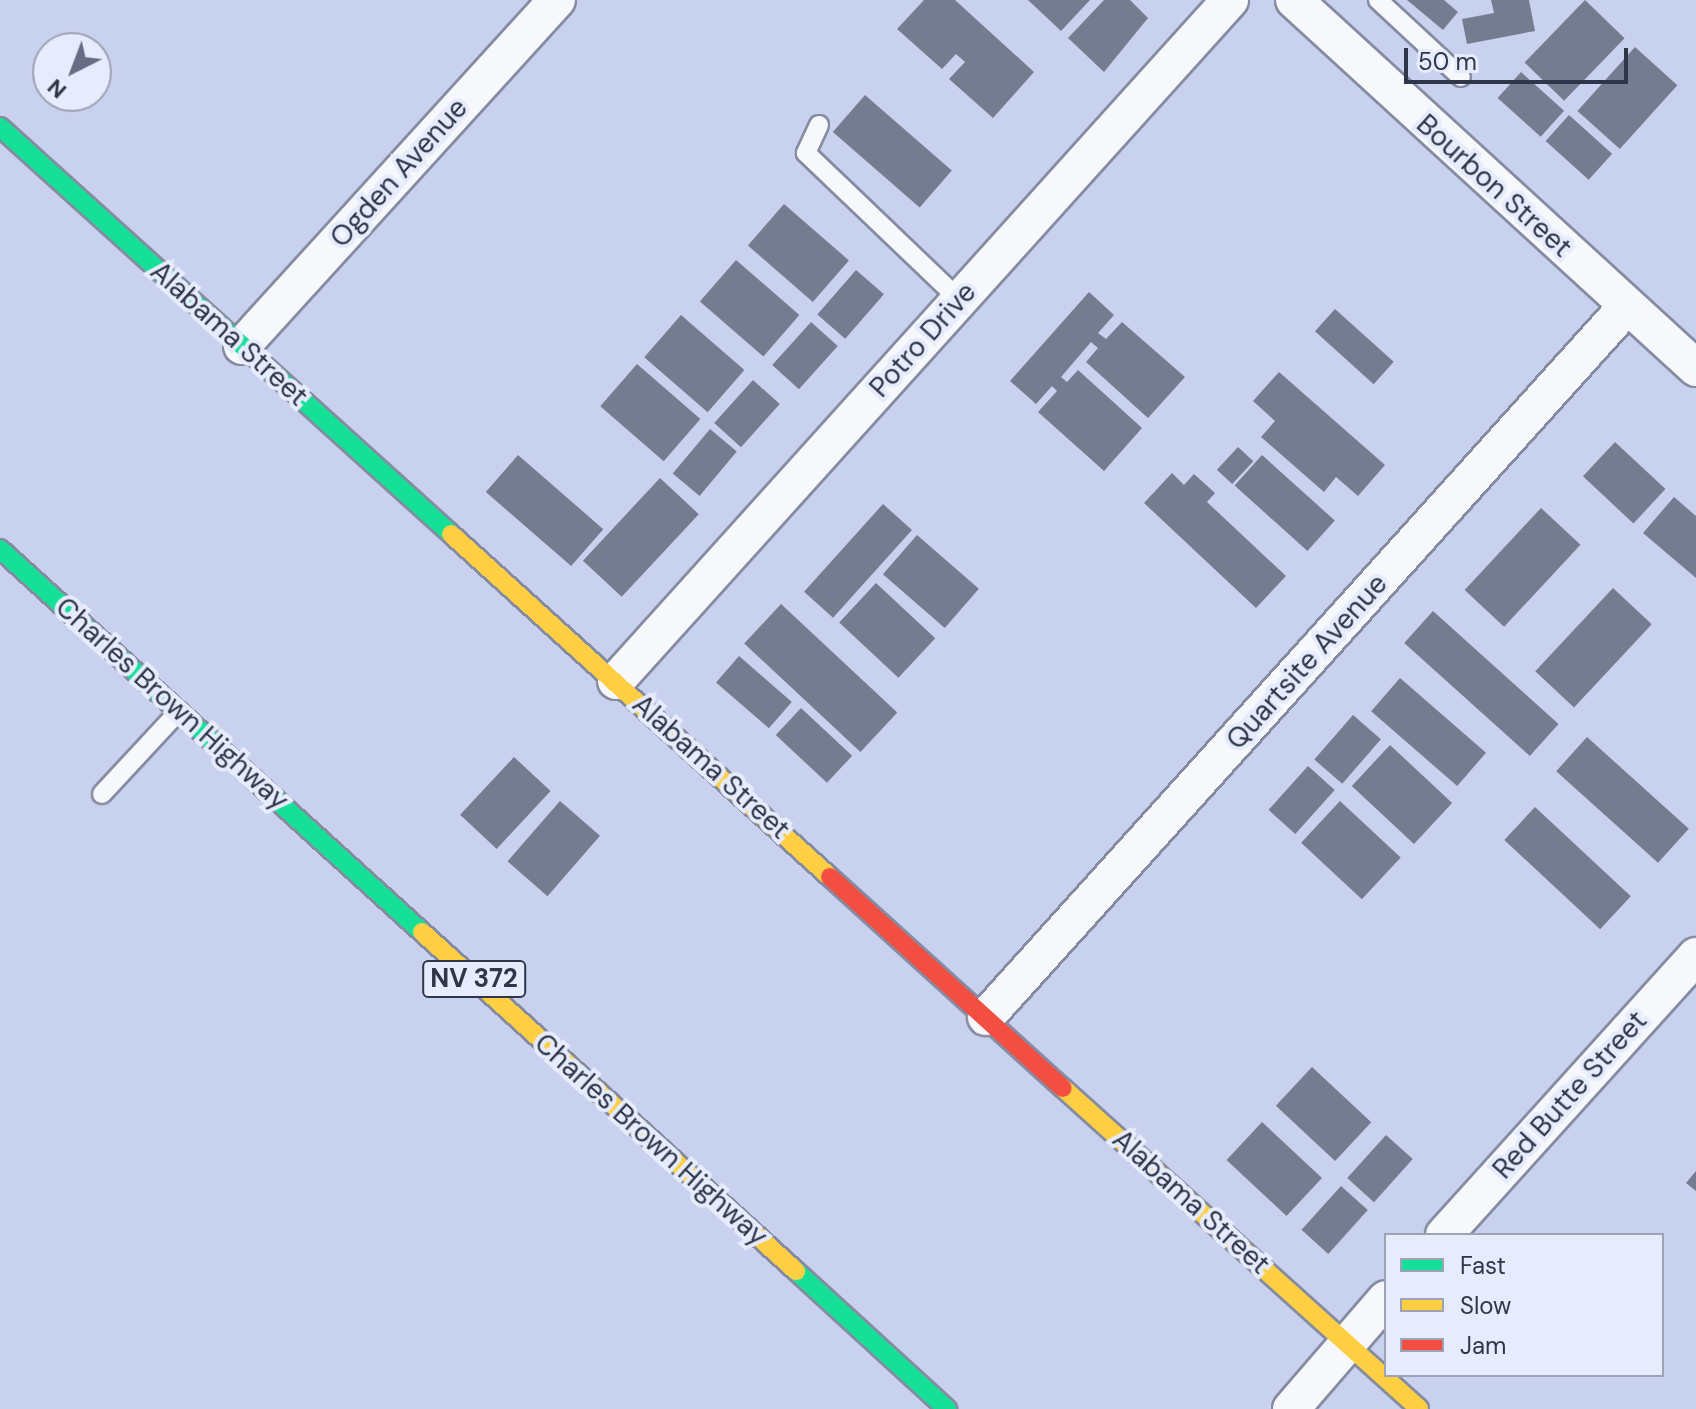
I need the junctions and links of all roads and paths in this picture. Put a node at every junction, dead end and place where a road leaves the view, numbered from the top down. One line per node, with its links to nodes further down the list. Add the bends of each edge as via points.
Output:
1 (557, 0): 10 (street, Ogden Avenue)
2 (1230, 0): 8 (street, Potro Drive)
3 (1294, 0): 9 (street, Bourbon Street)
4 (1378, 0): 5 (lane)
5 (1461, 77)
6 (819, 125): 8 (lane, via 806,153)
7 (0, 127): 10 (street, Alabama Street)
8 (960, 300): 13 (street, Potro Drive)
9 (1627, 306): 11 (street, Bourbon Street); 17 (street, Quartsite Avenue)
10 (242, 346): 13 (street, Alabama Street)
11 (1696, 368)
12 (0, 549): 14 (street, Charles Brown Highway / NV 372)
13 (616, 681): 17 (street, Alabama Street)
14 (179, 711): 15 (lane); 23 (street, Charles Brown Highway / NV 372)
15 (102, 794)
16 (1696, 956): 18 (street, Red Butte Street)
17 (986, 1017): 20 (street, Alabama Street)
18 (1446, 1233)
19 (1384, 1301): 20 (street)
20 (1347, 1343): 22 (street, Alabama Street); 24 (street)
21 (1384, 1377): 25 (street, Alabama Street)
22 (1384, 1377)
23 (947, 1409)
24 (1291, 1409)
25 (1419, 1409)

